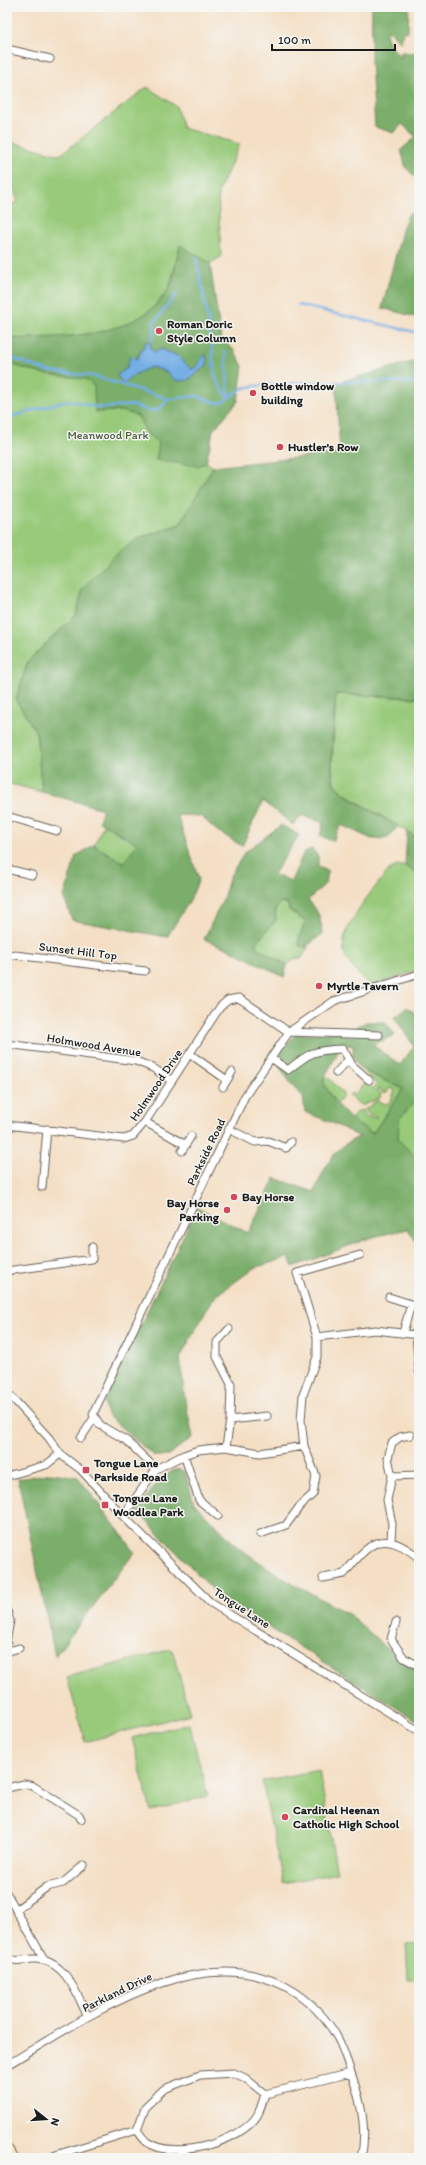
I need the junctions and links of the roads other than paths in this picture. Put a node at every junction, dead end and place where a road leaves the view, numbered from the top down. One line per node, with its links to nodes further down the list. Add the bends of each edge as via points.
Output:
1 (7, 49): 2 (street)
2 (50, 59)
3 (7, 816): 4 (street)
4 (57, 830)
5 (7, 869): 6 (street)
6 (32, 875)
7 (7, 954): 8 (street, Sunset Hill Top)
8 (145, 971)
9 (419, 974): 10 (street, Parkside Road, via 334,1001)
10 (289, 1032): 11 (street); 13 (street, Holmwood Drive, via 239,998 228,1000 220,1007); 14 (street, Parkside Road)
11 (379, 1035)
12 (7, 1044): 20 (street, Holmwood Avenue, via 136,1061 153,1068)
13 (190, 1054): 18 (street); 20 (street, Holmwood Drive)
14 (271, 1058): 15 (street, via 288,1070 306,1055 319,1050 343,1049); 25 (street, Parkside Road, via 245,1096)
15 (348, 1059): 17 (street); 19 (street)
16 (232, 1072): 18 (street)
17 (336, 1073)
18 (226, 1080): 21 (street)
19 (369, 1080)
20 (172, 1081): 22 (street, Holmwood Drive)
21 (223, 1087)
22 (145, 1122): 24 (street, Holmwood Drive, via 133,1136 124,1139); 26 (street, via 184,1148)
23 (7, 1125): 24 (street, Holmwood Drive)
24 (47, 1129): 28 (street)
25 (229, 1130): 27 (street, via 255,1142 268,1141 286,1148); 40 (street, Parkside Road, via 98,1401)
26 (191, 1136)
27 (291, 1142)
28 (42, 1187)
29 (92, 1247): 31 (street, via 92,1259)
30 (360, 1255): 36 (street, via 297,1273)
31 (7, 1271)
32 (389, 1297): 34 (street, via 411,1304)
33 (230, 1329): 41 (street, via 217,1342 217,1357 231,1384)
34 (403, 1333): 35 (street); 36 (street, via 361,1331)
35 (417, 1335): 37 (street)
36 (317, 1337): 44 (street, via 317,1357 303,1395 301,1420)
37 (419, 1371)
38 (7, 1392): 46 (street, Tongue Lane, via 49,1438)
39 (268, 1416): 41 (street)
40 (94, 1418): 43 (street, Parkside Road); 48 (street, via 100,1425 127,1440)
41 (230, 1420): 45 (street)
42 (410, 1436): 51 (street, via 400,1437 392,1442 388,1458)
43 (81, 1438)
44 (304, 1446): 45 (street, via 260,1453); 54 (street, via 316,1476 312,1494 286,1526)
45 (226, 1447): 47 (street, via 198,1450)
46 (60, 1454): 50 (street, via 46,1465); 52 (street, Tongue Lane, via 81,1470)
47 (184, 1455): 48 (street); 53 (street, via 199,1500)
48 (156, 1469): 52 (street)
49 (419, 1475): 51 (street)
50 (7, 1476)
51 (392, 1476): 55 (street, via 387,1500 392,1524)
52 (123, 1516): 64 (street, Tongue Lane, via 211,1603)
53 (218, 1516)
54 (260, 1534)
55 (391, 1541): 56 (street); 57 (street, via 378,1542 365,1549 344,1574)
56 (419, 1558)
57 (323, 1578)
58 (7, 1611): 60 (street, via 10,1621)
59 (396, 1622): 63 (street, via 392,1639 404,1658)
60 (7, 1636)
61 (7, 1644): 62 (street, via 9,1652)
62 (19, 1648)
63 (419, 1666)
64 (419, 1731)
65 (7, 1788): 66 (street, via 24,1784 33,1786 79,1814)
66 (81, 1819)
67 (84, 1866): 69 (street, via 63,1883 47,1887)
68 (7, 1894): 69 (street)
69 (17, 1909): 71 (street)
70 (7, 1958): 71 (street, via 22,1962 34,1959)
71 (45, 1961): 72 (street, via 60,1970 72,1983)
72 (88, 2017): 73 (street, Parkland Drive); 74 (street, Parkland Drive, via 155,1984 188,1976 225,1972 258,1976 284,1985 305,1999 339,2040)
73 (7, 2065)
74 (351, 2073): 75 (street); 80 (street, Parkland Drive, via 361,2107 364,2145)
75 (265, 2094): 76 (street, via 258,2115 241,2132 221,2142 187,2149 166,2148 148,2142); 76 (street, via 245,2078 234,2073 200,2075 164,2088 146,2106)
76 (137, 2130): 79 (street)
77 (7, 2149): 78 (main road)
78 (13, 2158)
79 (46, 2158)
80 (361, 2158)

